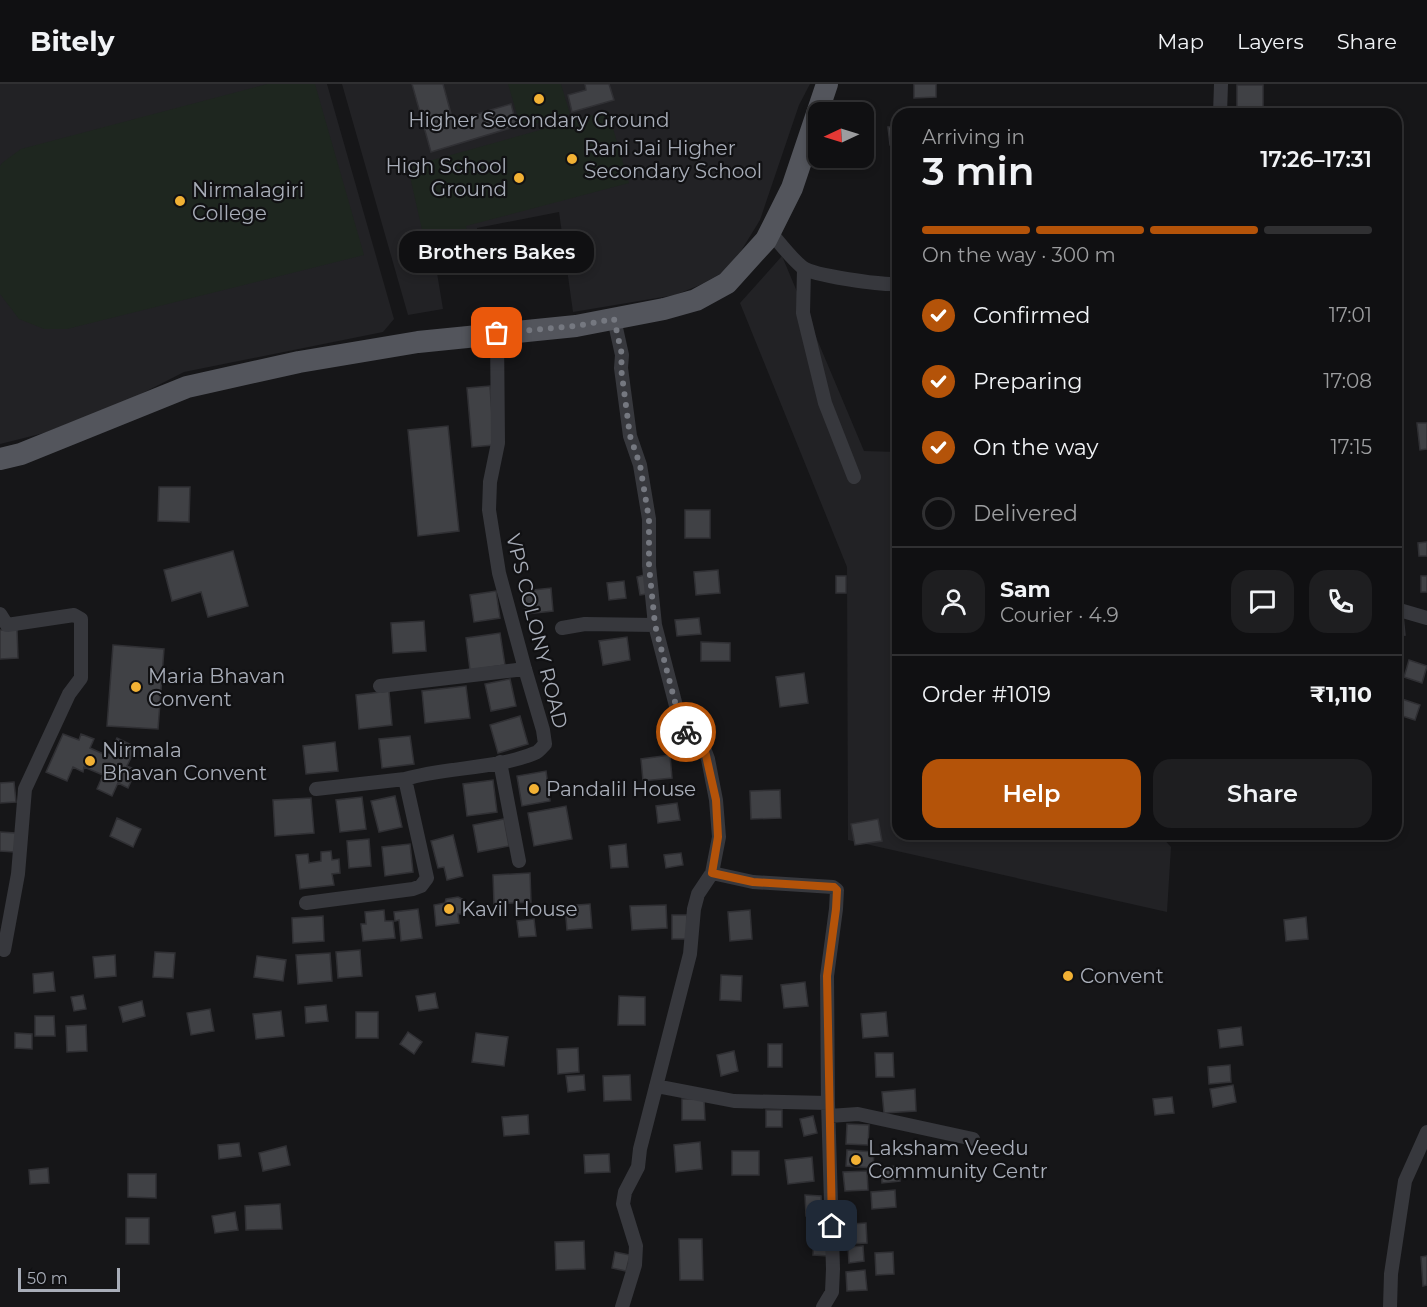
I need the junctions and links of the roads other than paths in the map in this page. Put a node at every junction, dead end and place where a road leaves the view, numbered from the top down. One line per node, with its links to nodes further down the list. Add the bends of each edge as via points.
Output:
1 (827, 84): 4 (main road, via 802,162)
2 (1221, 84): 3 (street)
3 (1220, 108)
4 (770, 232): 5 (street); 7 (main road, via 727,283 696,300)
5 (804, 269): 6 (street); 10 (street, via 803,313 825,403)
6 (892, 284)
7 (614, 319): 8 (main road); 14 (street, via 622,355 630,436 640,465 649,519)
8 (497, 333): 9 (main road, via 299,362 187,387); 16 (street, VPS COLONY ROAD, via 498,443 489,482 489,510 499,573)
9 (0, 459)
10 (854, 477)
11 (1402, 611): 13 (street)
12 (0, 614): 24 (street, via 7,625 74,615 81,619 81,678 69,694 25,789 18,873)
13 (1427, 618)
14 (655, 625): 15 (street, via 585,624); 22 (street, via 682,729 708,759 718,837)
15 (562, 628)
16 (525, 669): 17 (street); 18 (street, VPS COLONY ROAD, via 545,744 537,753)
17 (380, 686)
18 (500, 762): 19 (street, VPS COLONY ROAD); 21 (street)
19 (405, 779): 20 (street, VPS COLONY ROAD); 23 (street, via 427,878 421,886)
20 (316, 789)
21 (519, 861)
22 (712, 873): 25 (street, via 698,894 694,909 690,954); 26 (street, via 753,882 809,884 837,890 827,976)
23 (306, 903)
24 (4, 950)
25 (656, 1086): 26 (street, via 734,1101); 29 (street, via 638,1167 623,1204 636,1246 636,1264)
26 (829, 1109): 28 (street); 30 (street, via 833,1269 832,1292)
27 (1427, 1132): 31 (street, via 1405,1180 1390,1274)
28 (973, 1139)
29 (622, 1307)
30 (823, 1307)
31 (1390, 1307)

